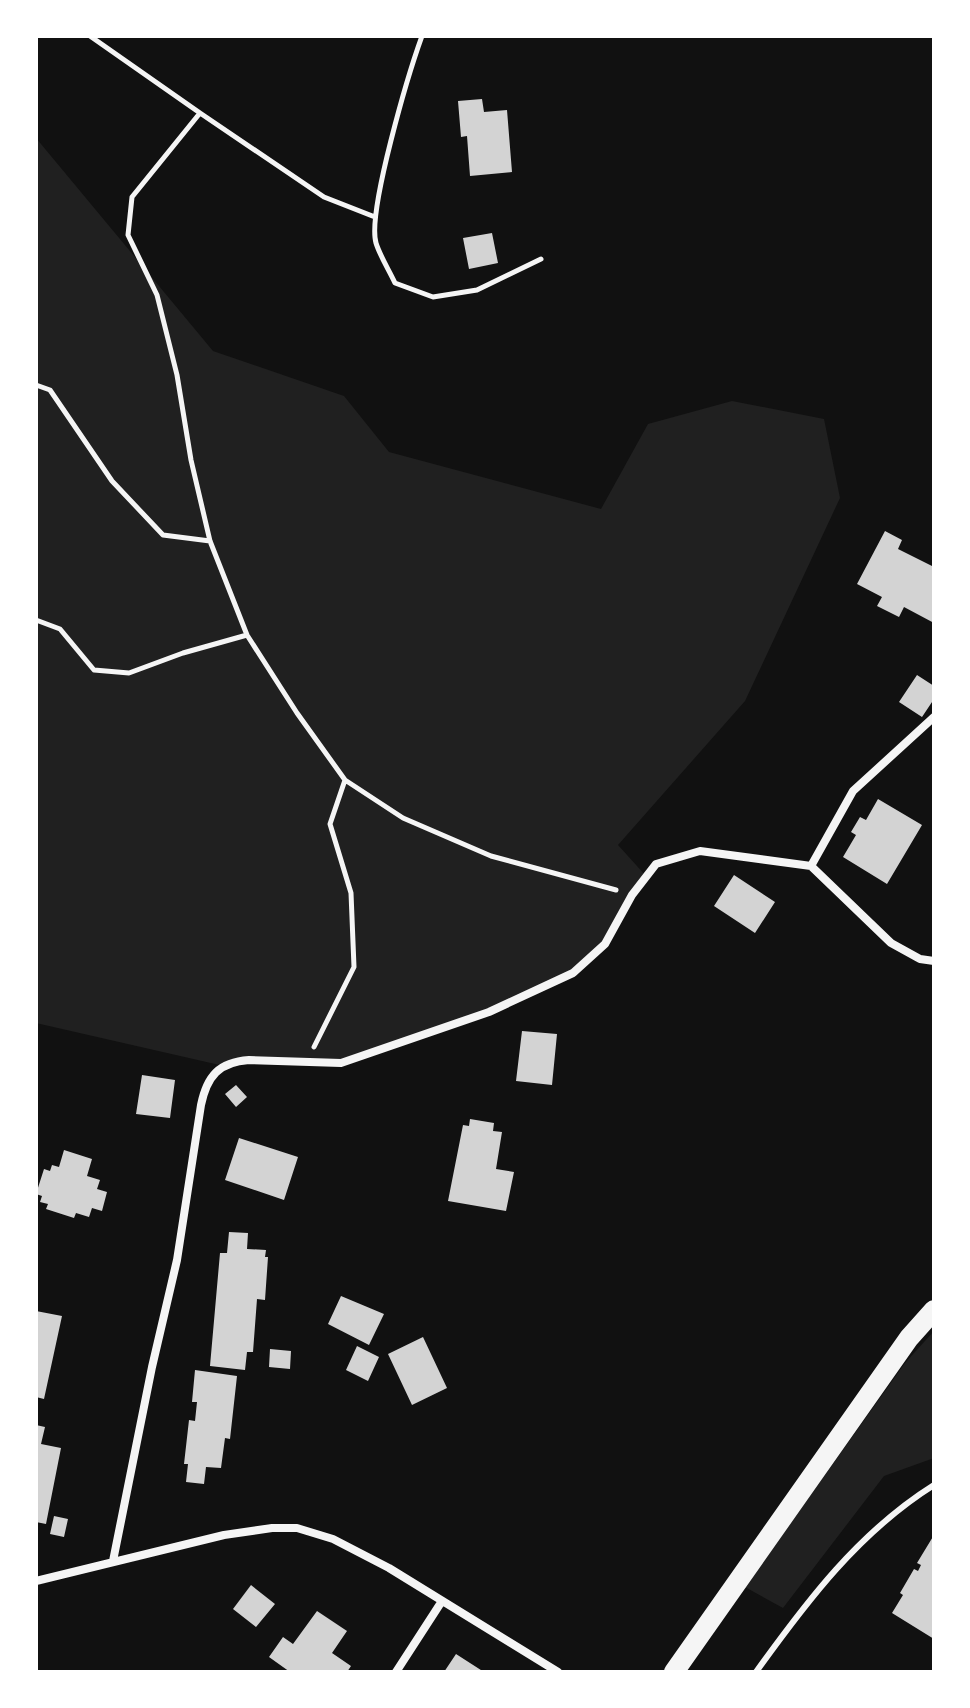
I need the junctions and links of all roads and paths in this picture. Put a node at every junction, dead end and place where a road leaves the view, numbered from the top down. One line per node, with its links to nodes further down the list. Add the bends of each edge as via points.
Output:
1 (90, 36): 3 (path)
2 (422, 36): 4 (path)
3 (200, 113): 4 (path, via 324,197); 7 (path, via 132,197 128,235 157,295)
4 (375, 217): 5 (path, via 376,242 395,283 433,297 477,290)
5 (541, 259)
6 (36, 385): 7 (path, via 50,390 112,481 163,535)
7 (210, 541): 9 (path)
8 (36, 620): 9 (path, via 60,629 94,670 129,673)
9 (247, 635): 11 (path)
10 (934, 717): 12 (street, via 853,791)
11 (345, 780): 13 (path, via 403,818 491,856); 15 (path, via 330,824 351,893 354,967)
12 (811, 866): 13 (street, via 700,851 656,864); 14 (street, via 891,943)
13 (632, 895): 15 (street, via 605,944 573,973 489,1012 358,1059)
14 (934, 961)
15 (307, 1062): 18 (street, via 235,1061 217,1070 207,1084 177,1260)
16 (934, 1310): 23 (main road)
17 (934, 1485): 24 (lane, via 886,1517 823,1583)
18 (113, 1561): 19 (street); 20 (street, via 224,1535 297,1528 333,1539)
19 (36, 1581)
20 (442, 1601): 21 (street); 22 (street)
21 (396, 1672)
22 (558, 1672)
23 (674, 1672)
24 (756, 1672)

